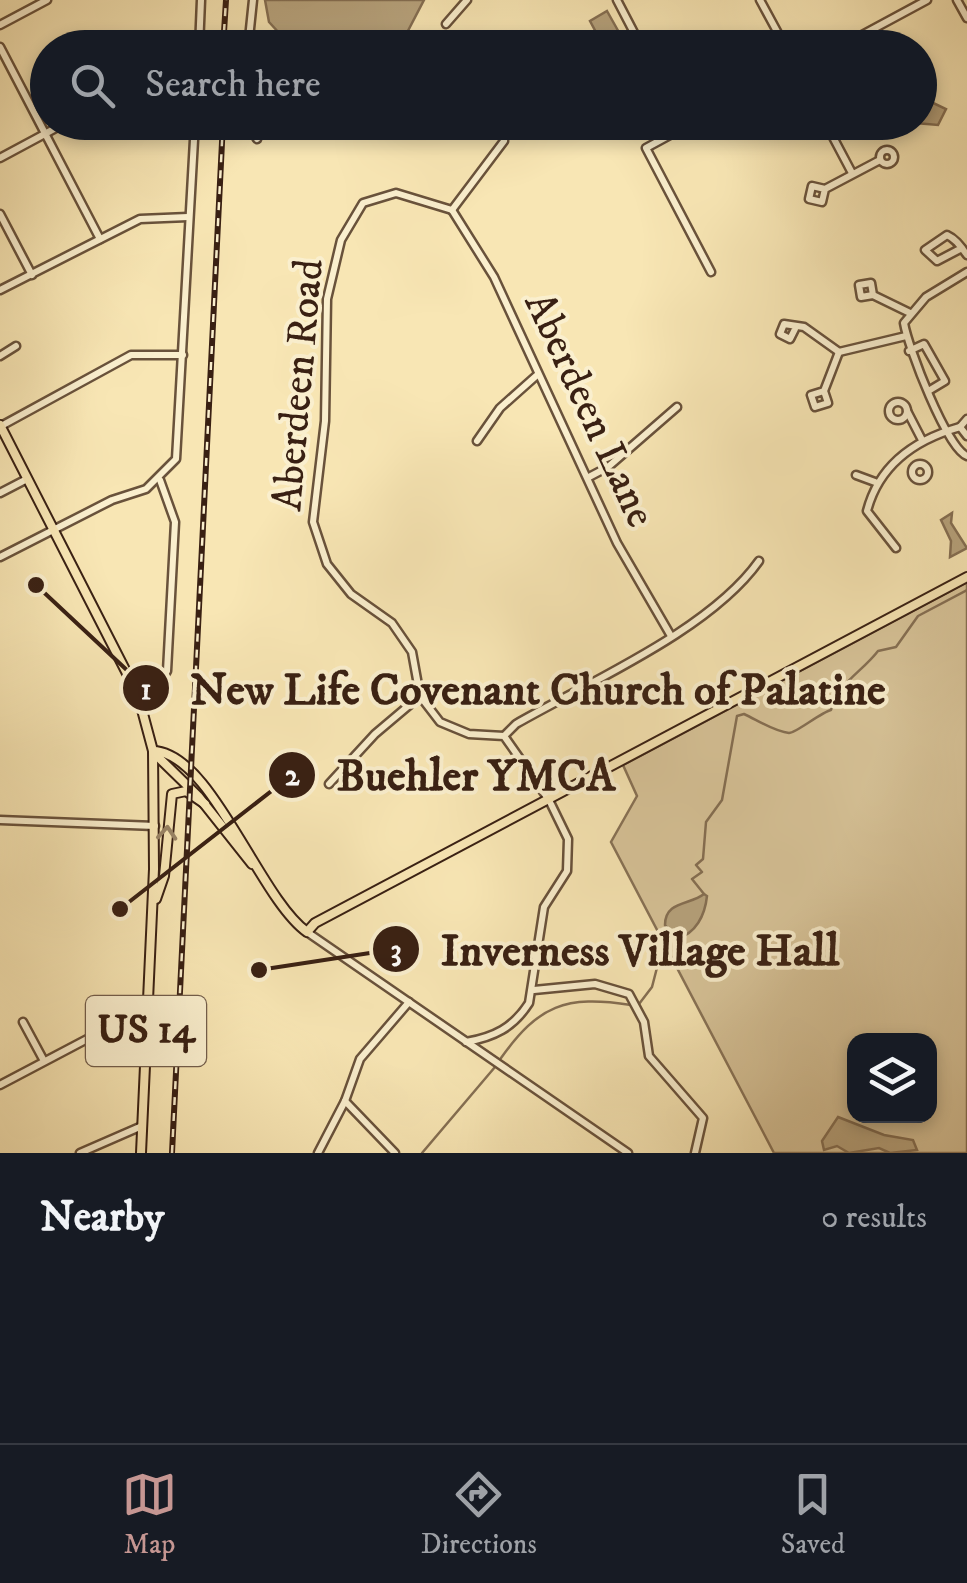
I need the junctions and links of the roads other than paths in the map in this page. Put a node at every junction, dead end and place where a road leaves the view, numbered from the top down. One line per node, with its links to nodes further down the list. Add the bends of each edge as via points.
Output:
1 (47, 0): 11 (street)
2 (201, 0): 12 (street)
3 (253, 0): 13 (street)
4 (467, 0): 10 (street)
5 (617, 0): 14 (street)
6 (760, 0): 15 (street)
7 (928, 0): 16 (street)
8 (957, 0): 9 (street)
9 (967, 18)
10 (446, 24)
11 (0, 25)
12 (200, 30)
13 (250, 30)
14 (633, 30)
15 (776, 30)
16 (872, 30)
17 (0, 48): 18 (street)
18 (30, 104)
19 (34, 140): 25 (street)
20 (49, 140): 32 (street)
21 (193, 140): 31 (street)
22 (659, 140): 34 (street, via 646,148)
23 (835, 140): 27 (street)
24 (504, 141): 29 (street)
25 (0, 158)
26 (880, 160): 27 (street)
27 (852, 173): 28 (street)
28 (825, 189)
29 (452, 210): 47 (street, Aberdeen Lane, via 494,277); 75 (street, Aberdeen Road, via 396,193 363,203 341,240 327,299 325,420 313,522 327,564 351,594 392,623 412,652)
30 (0, 214): 36 (street)
31 (188, 217): 32 (street, via 140,219); 45 (street)
32 (100, 238): 36 (street)
33 (964, 251): 33 (street, via 947,235 925,250 937,261)
34 (711, 272)
35 (967, 272): 39 (street)
36 (32, 275): 37 (street)
37 (0, 290)
38 (873, 295): 39 (street)
39 (910, 314): 41 (street)
40 (795, 328): 44 (street, via 804,327)
41 (906, 336): 43 (street); 44 (street)
42 (16, 346): 46 (street)
43 (909, 350): 48 (street); 48 (street, via 924,344 945,382)
44 (839, 352): 49 (street)
45 (184, 355): 53 (street, via 132,355); 65 (street, via 179,446)
46 (0, 356)
47 (536, 376): 58 (street, via 500,408); 63 (street, Aberdeen Lane)
48 (930, 390): 55 (street)
49 (824, 391)
50 (677, 407): 63 (street)
51 (907, 411): 57 (street)
52 (967, 419): 54 (street)
53 (0, 426): 64 (main road, US 14)
54 (960, 427): 55 (street); 56 (street)
55 (944, 431): 57 (street); 60 (street)
56 (967, 436)
57 (922, 440): 59 (street)
58 (477, 442)
59 (899, 456): 61 (street); 66 (street)
60 (967, 456)
61 (913, 467)
62 (856, 474): 66 (street)
63 (589, 477): 73 (street, Aberdeen Lane, via 617,544)
64 (27, 478): 67 (street); 68 (main road, US 14)
65 (160, 480): 68 (street); 74 (street, via 175,522 167,670)
66 (875, 482): 69 (street, via 867,512)
67 (0, 493)
68 (54, 530): 70 (street); 77 (main road, US 14, via 138,695)
69 (896, 548)
70 (0, 558)
71 (759, 561): 73 (street, via 735,592)
72 (967, 576): 79 (main road)
73 (671, 636): 76 (street)
74 (161, 681)
75 (420, 696): 76 (street, via 440,722 469,734); 78 (street)
76 (504, 736): 79 (street)
77 (153, 751): 80 (main road); 82 (main road, US 14); 83 (main road, via 166,751 195,776)
78 (329, 784)
79 (549, 800): 85 (main road); 86 (street, via 568,839 566,871 544,907)
80 (204, 804): 83 (main road); 84 (main road, one-way to 80, via 164,876 172,794 186,791)
81 (0, 820): 82 (street)
82 (155, 826): 84 (main road, US 14)
83 (254, 866): 85 (main road)
84 (153, 908): 88 (main road, US 14)
85 (307, 932): 87 (street)
86 (534, 990): 90 (street, via 521,1016); 102 (street, via 595,984 629,994 644,1022 648,1056 704,1118)
87 (409, 1002): 91 (street); 95 (street, via 360,1059)
88 (146, 1014): 93 (street); 96 (main road, US 14)
89 (22, 1022): 93 (street)
90 (494, 1037): 91 (street); 92 (street)
91 (466, 1042): 92 (street)
92 (486, 1055): 101 (street)
93 (44, 1062): 94 (street)
94 (0, 1085)
95 (345, 1101): 99 (street); 100 (street)
96 (142, 1126): 97 (street); 98 (main road, US 14)
97 (80, 1153)
98 (140, 1153)
99 (318, 1153)
100 (395, 1153)
101 (628, 1153)
102 (695, 1153)

